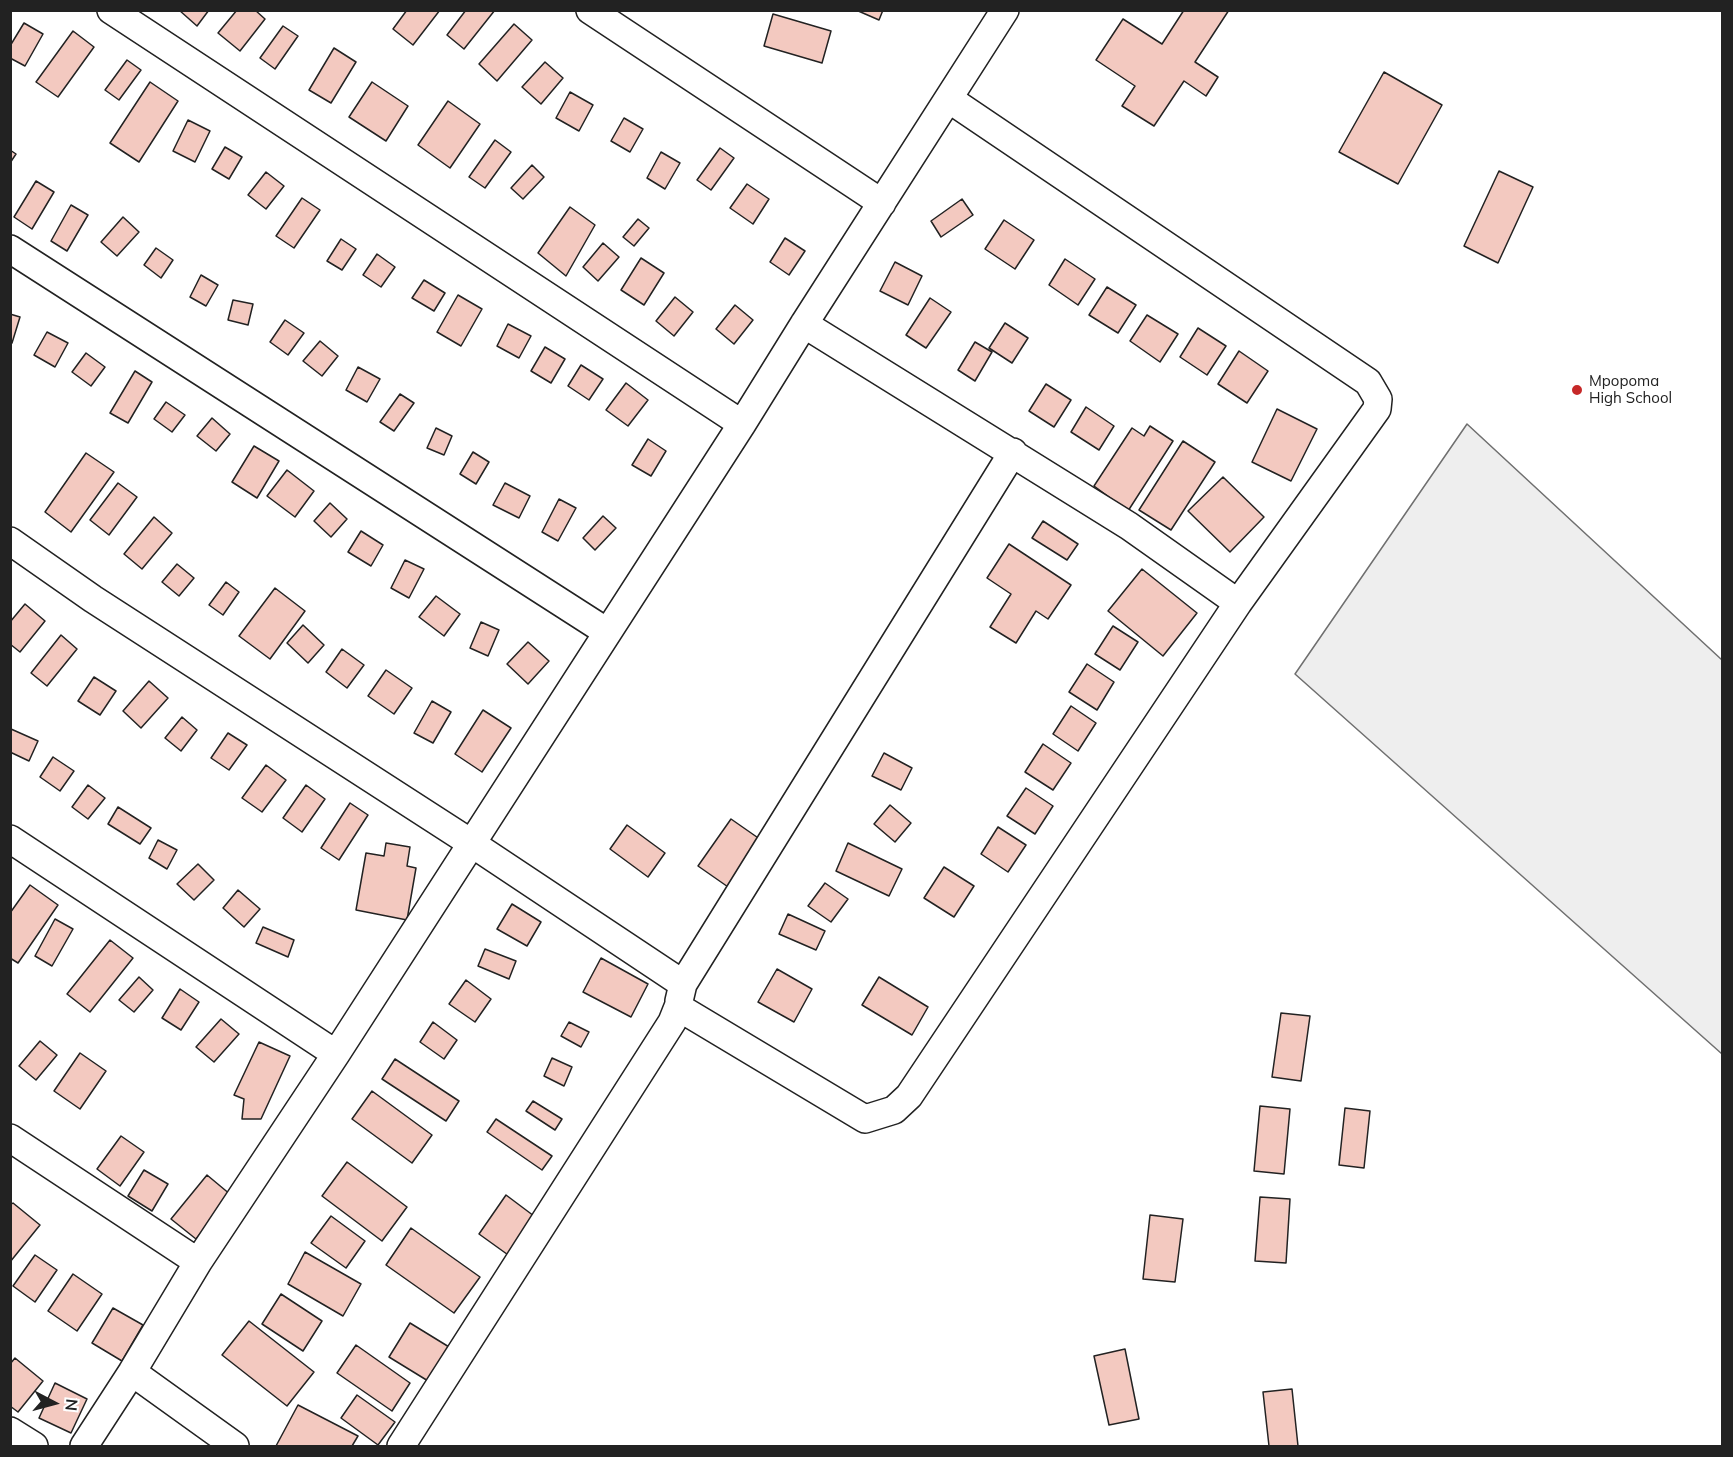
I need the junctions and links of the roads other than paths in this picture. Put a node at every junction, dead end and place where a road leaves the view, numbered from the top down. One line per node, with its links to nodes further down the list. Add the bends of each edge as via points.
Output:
1 (111, 10): 8 (street)
2 (590, 10): 5 (street)
3 (1005, 10): 4 (street)
4 (949, 99): 5 (street); 11 (street, via 1368,382 1374,390 1377,409)
5 (882, 203): 7 (street)
6 (10, 249): 12 (street)
7 (804, 324): 8 (street); 9 (street)
8 (742, 424): 12 (street)
9 (1013, 452): 11 (street, via 1129,526); 15 (street)
10 (10, 541): 14 (street, via 93,599)
11 (1238, 603): 15 (street, via 909,1096 894,1110 865,1119)
12 (607, 632): 14 (street)
13 (10, 839): 16 (street)
14 (471, 843): 15 (street); 16 (street)
15 (680, 996): 24 (street, via 672,1022)
16 (336, 1054): 18 (street)
17 (10, 1138): 18 (street)
18 (198, 1262): 19 (street)
19 (132, 1372): 22 (street); 23 (street)
20 (10, 1431): 21 (street)
21 (34, 1446)
22 (84, 1446)
23 (235, 1446)
24 (401, 1446)

